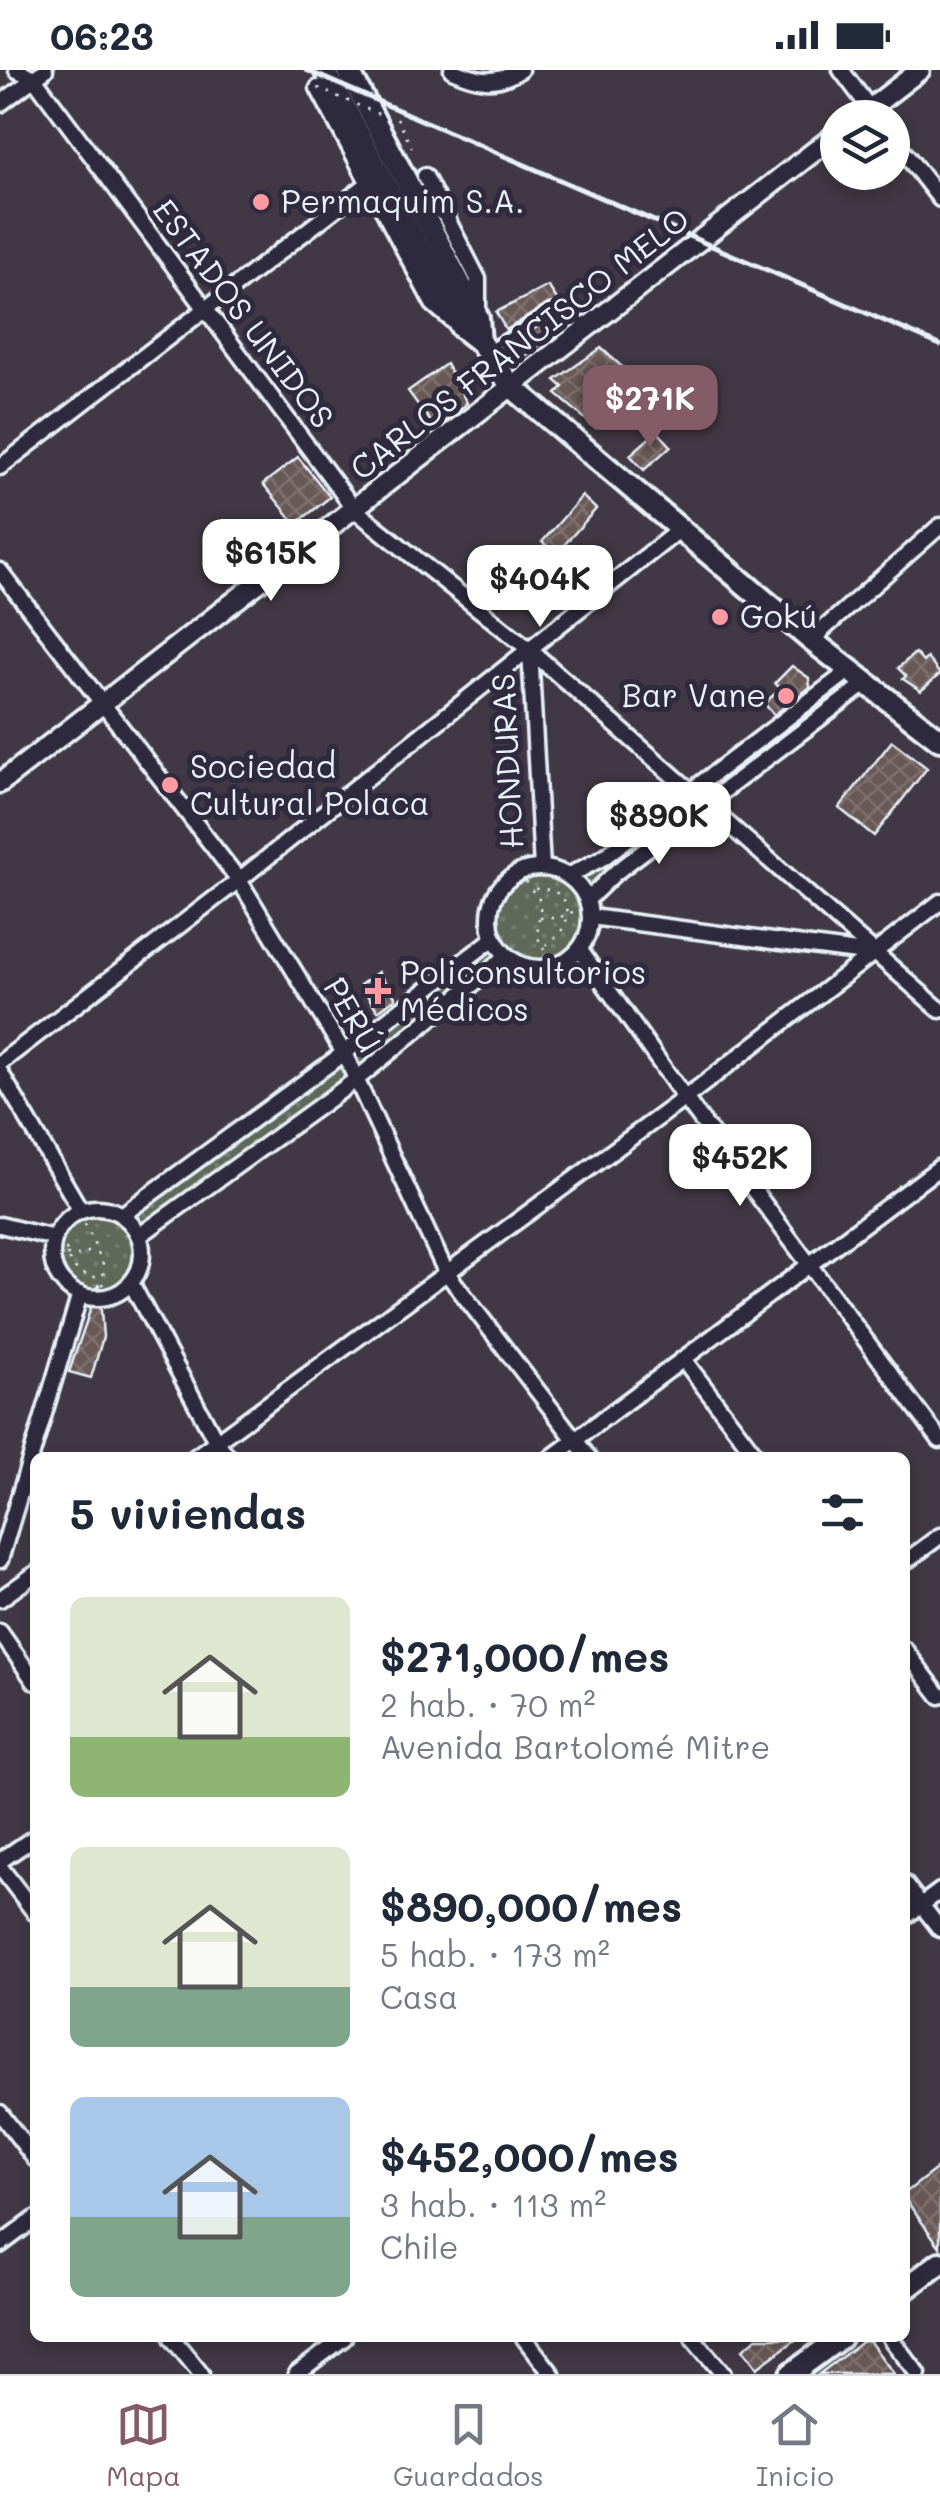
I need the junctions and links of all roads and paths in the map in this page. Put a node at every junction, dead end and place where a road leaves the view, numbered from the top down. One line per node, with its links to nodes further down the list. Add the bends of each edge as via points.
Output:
1 (18, 70): 7 (street, ESTADOS UNIDOS)
2 (348, 70): 19 (main road)
3 (452, 70): 4 (street, via 496,82)
4 (520, 70)
5 (841, 70): 9 (street)
6 (920, 70): 10 (street)
7 (39, 74): 11 (street); 18 (street, ESTADOS UNIDOS)
8 (322, 79): 12 (path, bridge); 16 (street); 19 (main road)
9 (859, 100)
10 (885, 100)
11 (0, 104)
12 (383, 116)
13 (820, 148): 20 (street, CARLOS FRANCISCO MELO)
14 (910, 160): 17 (street)
15 (425, 176): 19 (street, via 478,279)
16 (369, 183): 18 (street); 19 (street, via 432,304)
17 (940, 199)
18 (204, 309): 23 (street); 24 (street, ESTADOS UNIDOS)
19 (469, 322): 21 (main road)
20 (588, 329): 21 (lane, via 563,308); 22 (street, CARLOS FRANCISCO MELO)
21 (482, 347): 22 (main road)
22 (512, 387): 24 (street, CARLOS FRANCISCO MELO); 26 (main road)
23 (0, 467)
24 (355, 510): 29 (street, ESTADOS UNIDOS); 31 (street, CARLOS FRANCISCO MELO)
25 (940, 526): 28 (street)
26 (679, 530): 28 (main road); 29 (street)
27 (0, 571): 31 (street, PERÚ)
28 (812, 640): 30 (main road)
29 (530, 650): 34 (street, ESTADOS UNIDOS); 36 (street, HONDURAS); 39 (street)
30 (857, 678): 32 (main road); 34 (street); 35 (street)
31 (103, 704): 33 (street, CARLOS FRANCISCO MELO); 39 (street, PERÚ)
32 (940, 740)
33 (0, 784)
34 (691, 791): 35 (street, ESTADOS UNIDOS); 38 (street)
35 (706, 805): 41 (street); 49 (street, ESTADOS UNIDOS)
36 (542, 868): 37 (street); 38 (street)
37 (519, 873): 40 (path); 46 (street, via 491,906)
38 (568, 876): 41 (street)
39 (239, 880): 53 (street, PERÚ); 54 (street)
40 (532, 890): 43 (path, via 554,892); 44 (path, via 541,902)
41 (587, 900): 43 (path); 45 (street)
42 (940, 902): 49 (street)
43 (568, 914): 44 (path); 47 (path, via 565,929)
44 (538, 917): 47 (path)
45 (591, 917): 48 (street); 49 (street)
46 (494, 938): 50 (street); 53 (street)
47 (541, 947): 51 (path)
48 (580, 950): 51 (street); 57 (street)
49 (873, 954): 52 (street, ESTADOS UNIDOS); 57 (street)
50 (507, 956): 51 (street); 56 (street)
51 (552, 967)
52 (940, 1010)
53 (344, 1053): 56 (street, PERÚ); 59 (street)
54 (0, 1062)
55 (0, 1072): 60 (street)
56 (357, 1079): 62 (street); 66 (street, PERÚ)
57 (685, 1098): 65 (street); 66 (street)
58 (940, 1167): 65 (street)
59 (122, 1214): 60 (street, via 95,1208); 62 (street)
60 (80, 1218): 63 (street, via 69,1217); 64 (path)
61 (0, 1225): 63 (street)
62 (140, 1236): 68 (street, via 142,1261)
63 (60, 1246): 64 (path, via 87,1255); 67 (path, via 76,1269); 69 (street, via 59,1277)
64 (96, 1248): 67 (path)
65 (809, 1264): 71 (street); 73 (street)
66 (446, 1272): 72 (street, PERÚ); 74 (street)
67 (104, 1278): 70 (path)
68 (130, 1283): 70 (street); 74 (street)
69 (80, 1294): 70 (street); 75 (street)
70 (101, 1297)
71 (683, 1359): 72 (street); 80 (street)
72 (576, 1439): 78 (street); 79 (street, PERÚ)
73 (940, 1440)
74 (216, 1442): 76 (street); 77 (street)
75 (32, 1452)
76 (202, 1452)
77 (224, 1452)
78 (558, 1452)
79 (584, 1452)
80 (753, 1452)
81 (30, 1460): 84 (street)
82 (940, 1536): 83 (street)
83 (910, 1558)
84 (0, 1560)
85 (30, 1578): 86 (street)
86 (0, 1599)
87 (0, 1632): 89 (street)
88 (910, 1657): 90 (street)
89 (30, 1675)
90 (940, 1696)
91 (30, 1841): 92 (street)
92 (0, 1864): 96 (street)
93 (910, 1890): 95 (street)
94 (940, 1891): 95 (street)
95 (922, 1905): 97 (street); 98 (street)
96 (30, 1906)
97 (910, 1914)
98 (940, 1929)
99 (0, 2114): 100 (street)
100 (30, 2153)
101 (30, 2223): 102 (street)
102 (0, 2245)
103 (940, 2263): 104 (main road)
104 (910, 2285)
105 (175, 2342): 111 (street)
106 (339, 2342): 112 (street)
107 (527, 2342): 113 (street)
108 (697, 2342): 114 (street)
109 (835, 2342): 115 (main road)
110 (893, 2342): 116 (street)
111 (200, 2374)
112 (296, 2374)
113 (552, 2374)
114 (723, 2374)
115 (791, 2374)
116 (918, 2374)

